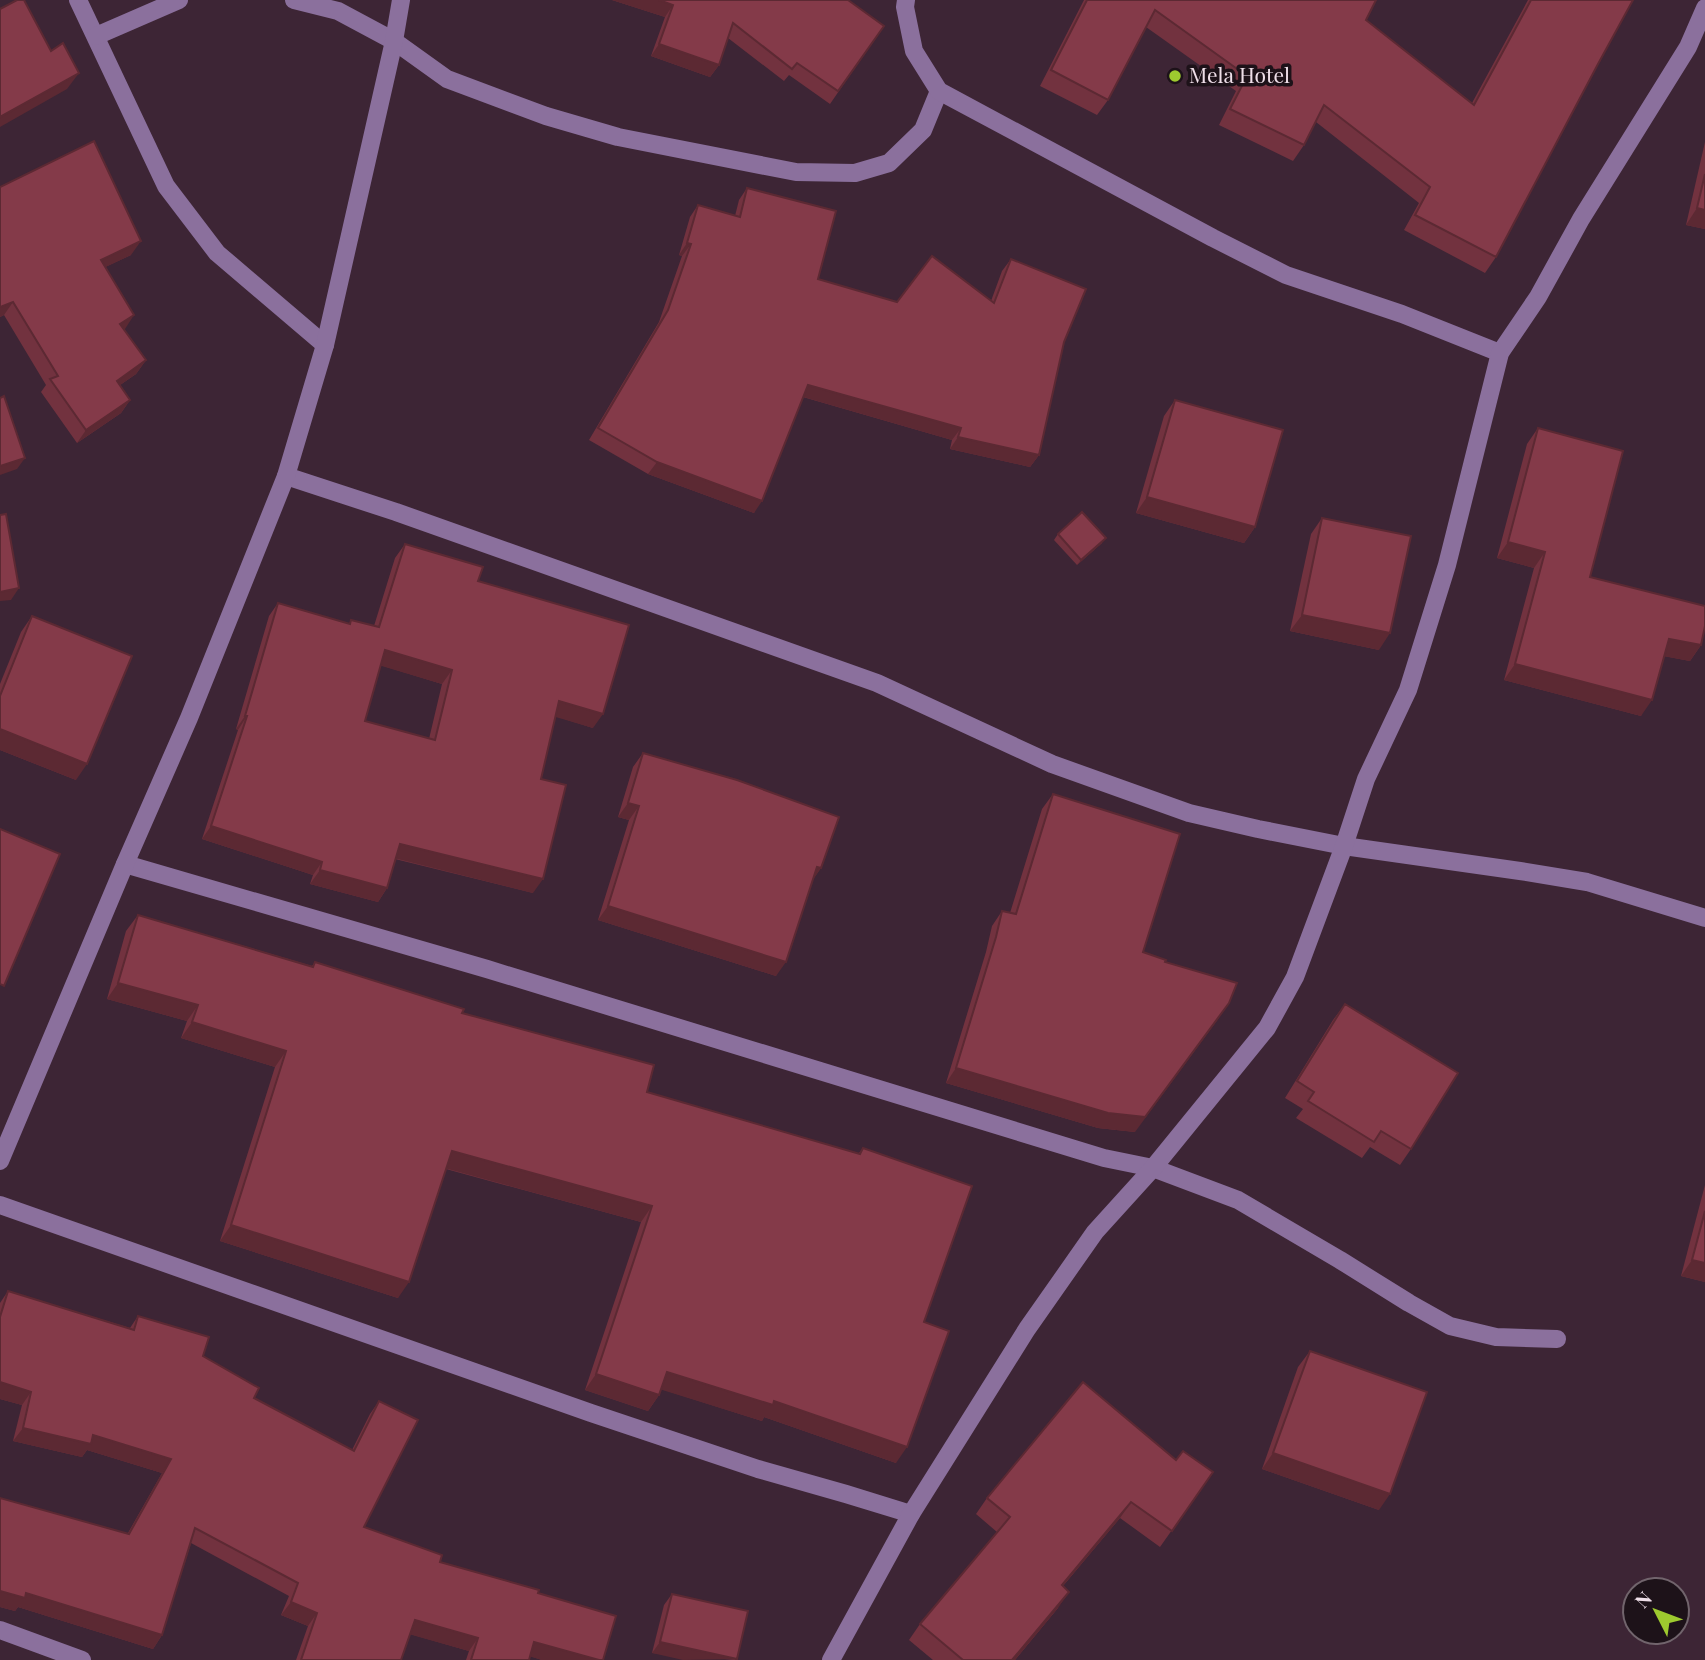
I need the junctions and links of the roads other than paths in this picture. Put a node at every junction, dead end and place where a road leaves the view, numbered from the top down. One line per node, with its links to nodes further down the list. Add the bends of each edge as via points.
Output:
1 (78, 0): 7 (street)
2 (179, 0): 7 (street)
3 (294, 0): 8 (street, via 338,12)
4 (401, 0): 8 (street)
5 (906, 0): 9 (street, via 914,51)
6 (1705, 8): 11 (street, via 1688,47)
7 (96, 36): 10 (street, via 166,186 217,253)
8 (394, 41): 9 (street, via 447,79 546,116 618,137 796,172 855,173 889,163 923,130); 10 (street)
9 (939, 91): 11 (street, via 1286,275)
10 (326, 345): 12 (street)
11 (1500, 353): 13 (street, via 1447,565 1408,690 1366,779)
12 (286, 476): 13 (street, via 877,683 1052,764 1189,813); 14 (street)
13 (1344, 846): 15 (street, via 1587,882); 17 (street, via 1295,977 1267,1028)
14 (125, 864): 16 (street); 17 (street, via 1104,1158)
15 (1705, 918)
16 (0, 1161)
17 (1153, 1168): 19 (street, via 1238,1200 1450,1325 1496,1336); 20 (street, via 1095,1231 1027,1329)
18 (0, 1205): 20 (street, via 591,1413)
19 (1557, 1339)
20 (911, 1514): 23 (street)
21 (0, 1630): 22 (street)
22 (82, 1660)
23 (831, 1660)

